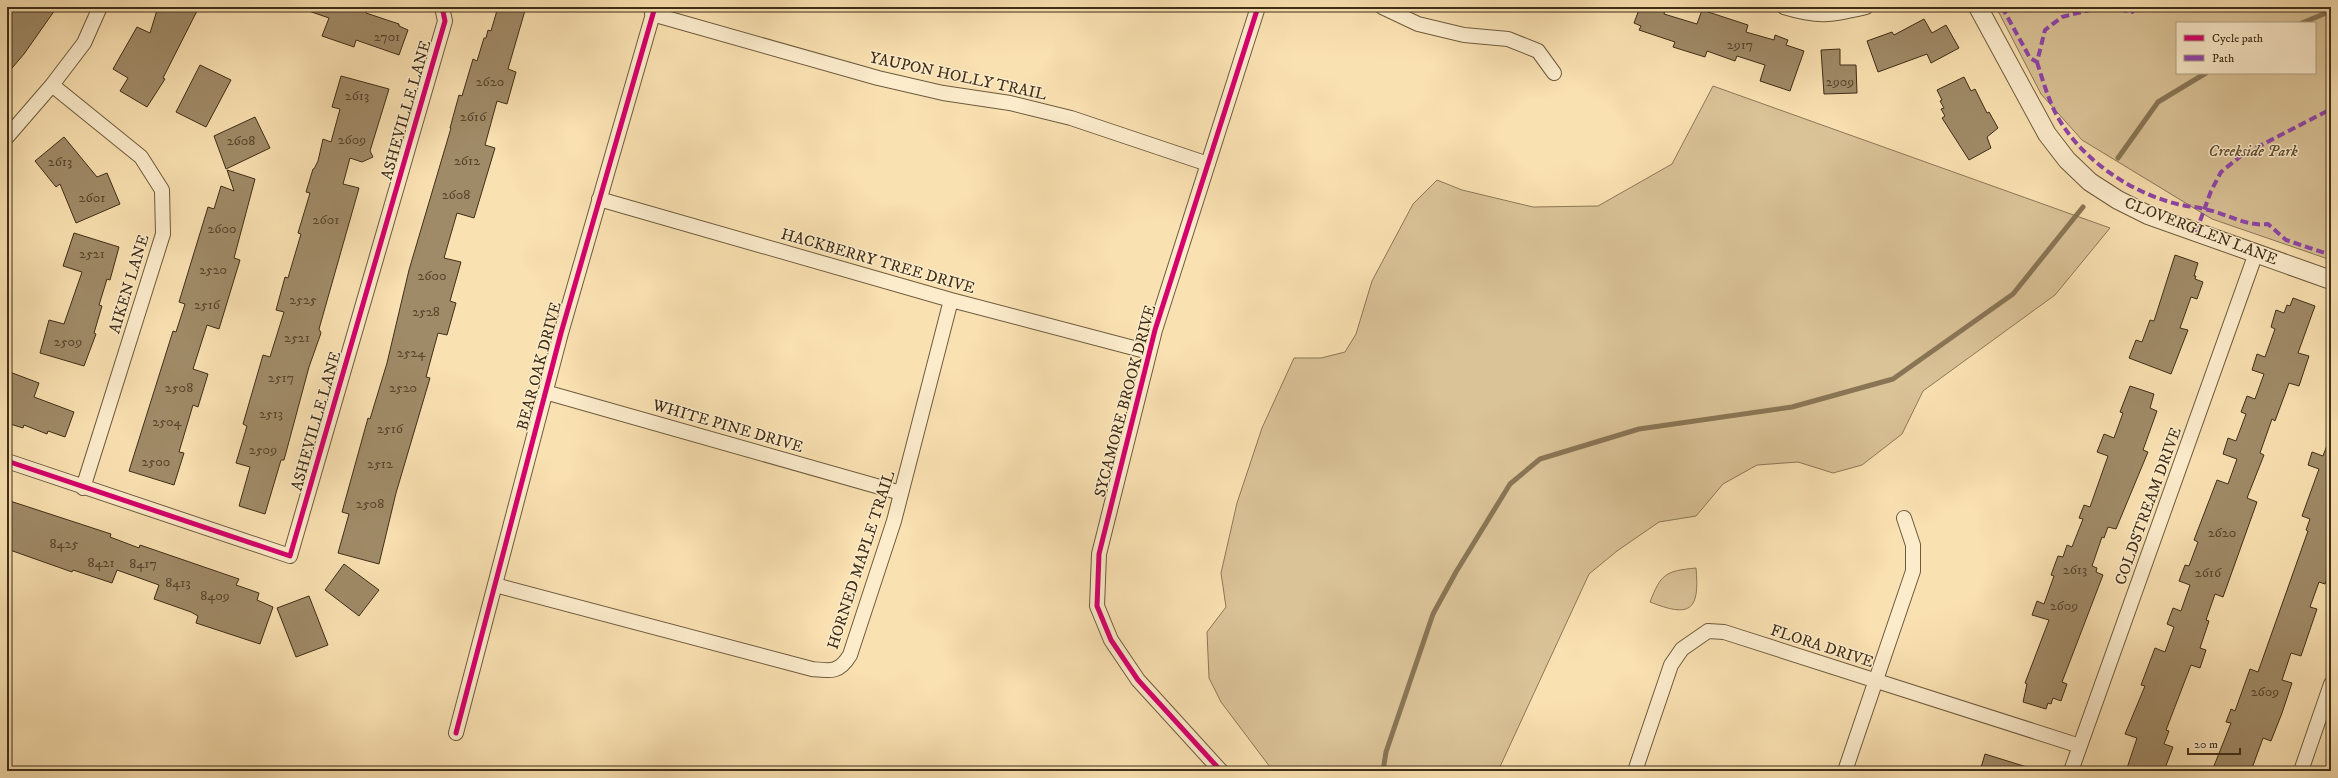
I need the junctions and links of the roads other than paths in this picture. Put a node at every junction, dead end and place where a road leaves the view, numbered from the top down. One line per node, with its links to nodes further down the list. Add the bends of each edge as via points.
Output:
1 (100, 7): 10 (street, via 84,43)
2 (442, 7): 20 (street, ASHEVILLE LANE, via 445,21 290,556)
3 (1258, 7): 12 (street, SYCAMORE BROOK DRIVE)
4 (1382, 7): 9 (street, via 1418,24 1464,35 1508,39 1538,51)
5 (1784, 7): 6 (street, via 1803,13 1829,16)
6 (1866, 7)
7 (1978, 7): 14 (street, CLOVERGLEN LANE, via 2047,134 2079,173 2104,192 2137,210)
8 (654, 11): 12 (street, YAUPON HOLLY TRAIL, via 885,79 943,93 1010,103 1071,118); 13 (street, BEAR OAK DRIVE)
9 (1554, 73)
10 (52, 85): 11 (street); 20 (street, AIKEN LANE, via 141,157 162,190 163,234)
11 (7, 137)
12 (1208, 164): 17 (street, SYCAMORE BROOK DRIVE)
13 (599, 199): 16 (street, HACKBERRY TREE DRIVE); 18 (street, BEAR OAK DRIVE)
14 (2256, 253): 15 (street, CLOVERGLEN LANE); 27 (street, COLDSTREAM DRIVE)
15 (2331, 280)
16 (951, 300): 17 (street, HACKBERRY TREE DRIVE); 21 (street, HORNED MAPLE TRAIL)
17 (1149, 352): 28 (street, SYCAMORE BROOK DRIVE, via 1099,554 1097,606 1112,640 1138,680)
18 (545, 392): 21 (street, WHITE PINE DRIVE); 23 (street, BEAR OAK DRIVE)
19 (7, 461): 20 (street, ASHEVILLE LANE)
20 (84, 488)
21 (902, 493): 23 (street, HORNED MAPLE TRAIL, via 850,655 843,666 830,671 812,669)
22 (1904, 518): 24 (street, via 1913,545 1913,571)
23 (495, 585): 26 (street, BEAR OAK DRIVE)
24 (1876, 682): 27 (street, FLORA DRIVE); 29 (street, FLORA DRIVE, via 1724,632 1708,631 1682,649 1671,665); 30 (street)
25 (2331, 684): 32 (street)
26 (456, 733)
27 (2080, 746): 31 (street, COLDSTREAM DRIVE)
28 (1221, 771)
29 (1634, 771)
30 (1845, 771)
31 (2071, 771)
32 (2302, 771)

